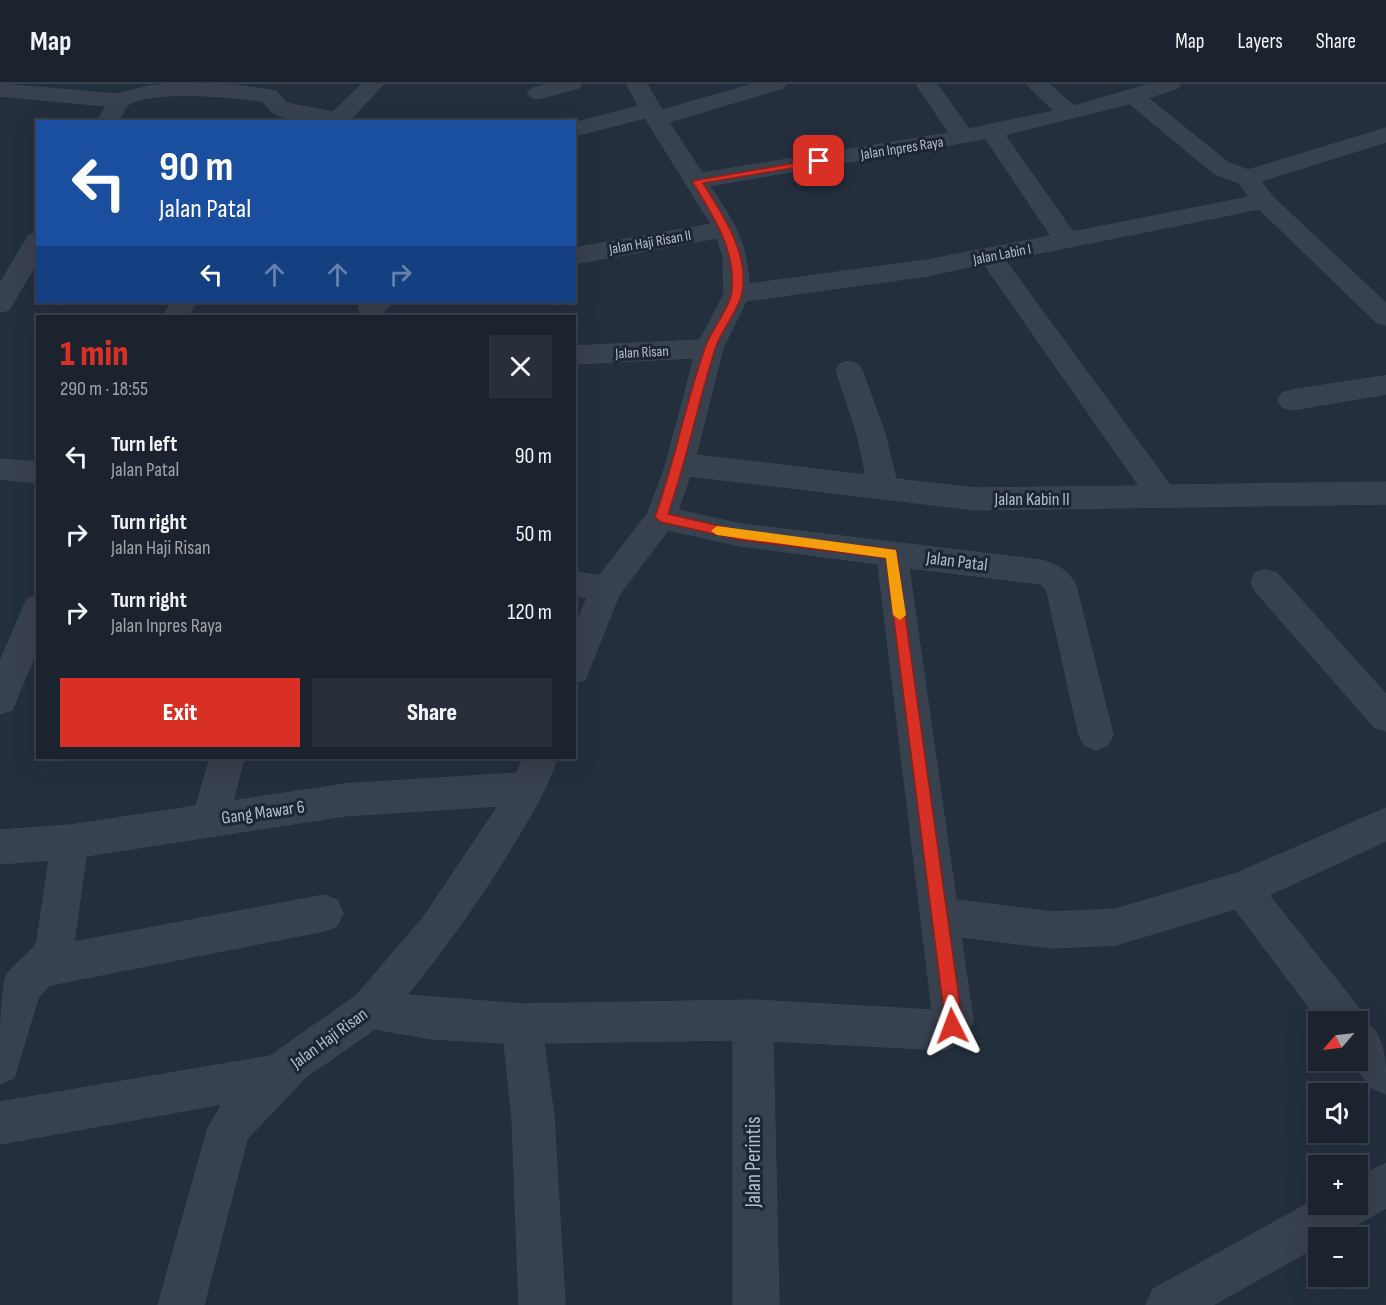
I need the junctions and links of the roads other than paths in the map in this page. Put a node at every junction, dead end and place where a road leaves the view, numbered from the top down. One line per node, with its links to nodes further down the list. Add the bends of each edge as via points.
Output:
1 (374, 84): 16 (street)
2 (572, 84): 10 (street)
3 (637, 84): 14 (street)
4 (776, 84): 14 (street)
5 (926, 84): 20 (street)
6 (1036, 84): 13 (street)
7 (1171, 84): 11 (street, Jalan Inpres Raya)
8 (37, 88): 9 (street); 12 (street)
9 (0, 90)
10 (538, 93)
11 (1134, 97): 13 (street, Jalan Inpres Raya); 21 (street, via 1221,168)
12 (120, 101): 15 (street); 16 (street, via 148,89 194,84 269,95 280,108)
13 (1070, 114): 18 (street, Jalan Inpres Raya)
14 (653, 115): 17 (street); 22 (street)
15 (109, 120)
16 (336, 120)
17 (576, 130)
18 (993, 133): 20 (street, Jalan Inpres Raya); 25 (street)
19 (1386, 135): 21 (street)
20 (964, 138): 22 (street, Jalan Inpres Raya)
21 (1247, 178): 23 (street)
22 (697, 181): 24 (street)
23 (1264, 201): 25 (street, Jalan Labin I); 33 (street)
24 (726, 229): 27 (street, Jalan Haji Risan II); 29 (street, via 735,256)
25 (1067, 241): 28 (street, Jalan Labin I)
26 (36, 243): 31 (street)
27 (576, 256)
28 (990, 256): 29 (street, Jalan Labin I, via 879,276); 44 (street)
29 (737, 294): 34 (street)
30 (378, 303): 32 (street, via 371,308)
31 (0, 304)
32 (374, 315)
33 (1386, 317)
34 (710, 348): 35 (street, Jalan Risan); 39 (street)
35 (576, 355)
36 (849, 370): 42 (street, via 871,434)
37 (1386, 385): 38 (street)
38 (1292, 400)
39 (680, 464): 42 (street, Jalan Kabin II); 45 (street)
40 (0, 469): 41 (street)
41 (36, 473)
42 (884, 490): 44 (street, Jalan Kabin II, via 976,499)
43 (1386, 493): 44 (street, Jalan Kabin II)
44 (1163, 498)
45 (661, 517): 46 (street, Jalan Patal, via 741,536); 49 (street)
46 (892, 554): 54 (street, Jalan Patal, via 1051,575 1061,585); 63 (street)
47 (1266, 582): 53 (street)
48 (576, 583): 49 (street)
49 (606, 590): 51 (street)
50 (36, 614): 52 (street)
51 (576, 665)
52 (0, 700)
53 (1386, 717)
54 (1096, 735)
55 (227, 759): 57 (street)
56 (534, 773): 57 (street, Gang Mawar 6); 65 (street, Jalan Haji Risan, via 475,875 438,928)
57 (210, 820): 59 (street, Gang Mawar 6)
58 (1386, 824): 61 (street)
59 (70, 842): 60 (street, Gang Mawar 6); 64 (street, via 56,941 48,960)
60 (0, 847)
61 (1242, 889): 63 (street, via 1116,927 1053,930); 66 (street)
62 (324, 913): 64 (street)
63 (940, 916): 67 (street, via 954,1020 945,1030)
64 (39, 969): 70 (street, via 21,987)
65 (371, 1009): 68 (street, via 432,1019); 72 (street, Jalan Haji Risan)
66 (1336, 1011)
67 (753, 1020): 68 (street); 79 (street, Jalan Perintis)
68 (522, 1024): 78 (street, via 533,1117)
69 (1368, 1051): 71 (street)
70 (0, 1064)
71 (1386, 1074)
72 (280, 1075): 73 (street, via 175,1089); 77 (street, Jalan Haji Risan, via 229,1128)
73 (0, 1124)
74 (1386, 1185): 75 (street)
75 (1368, 1195)
76 (1330, 1215): 80 (street)
77 (182, 1305)
78 (542, 1305)
79 (756, 1305)
80 (1169, 1305)

